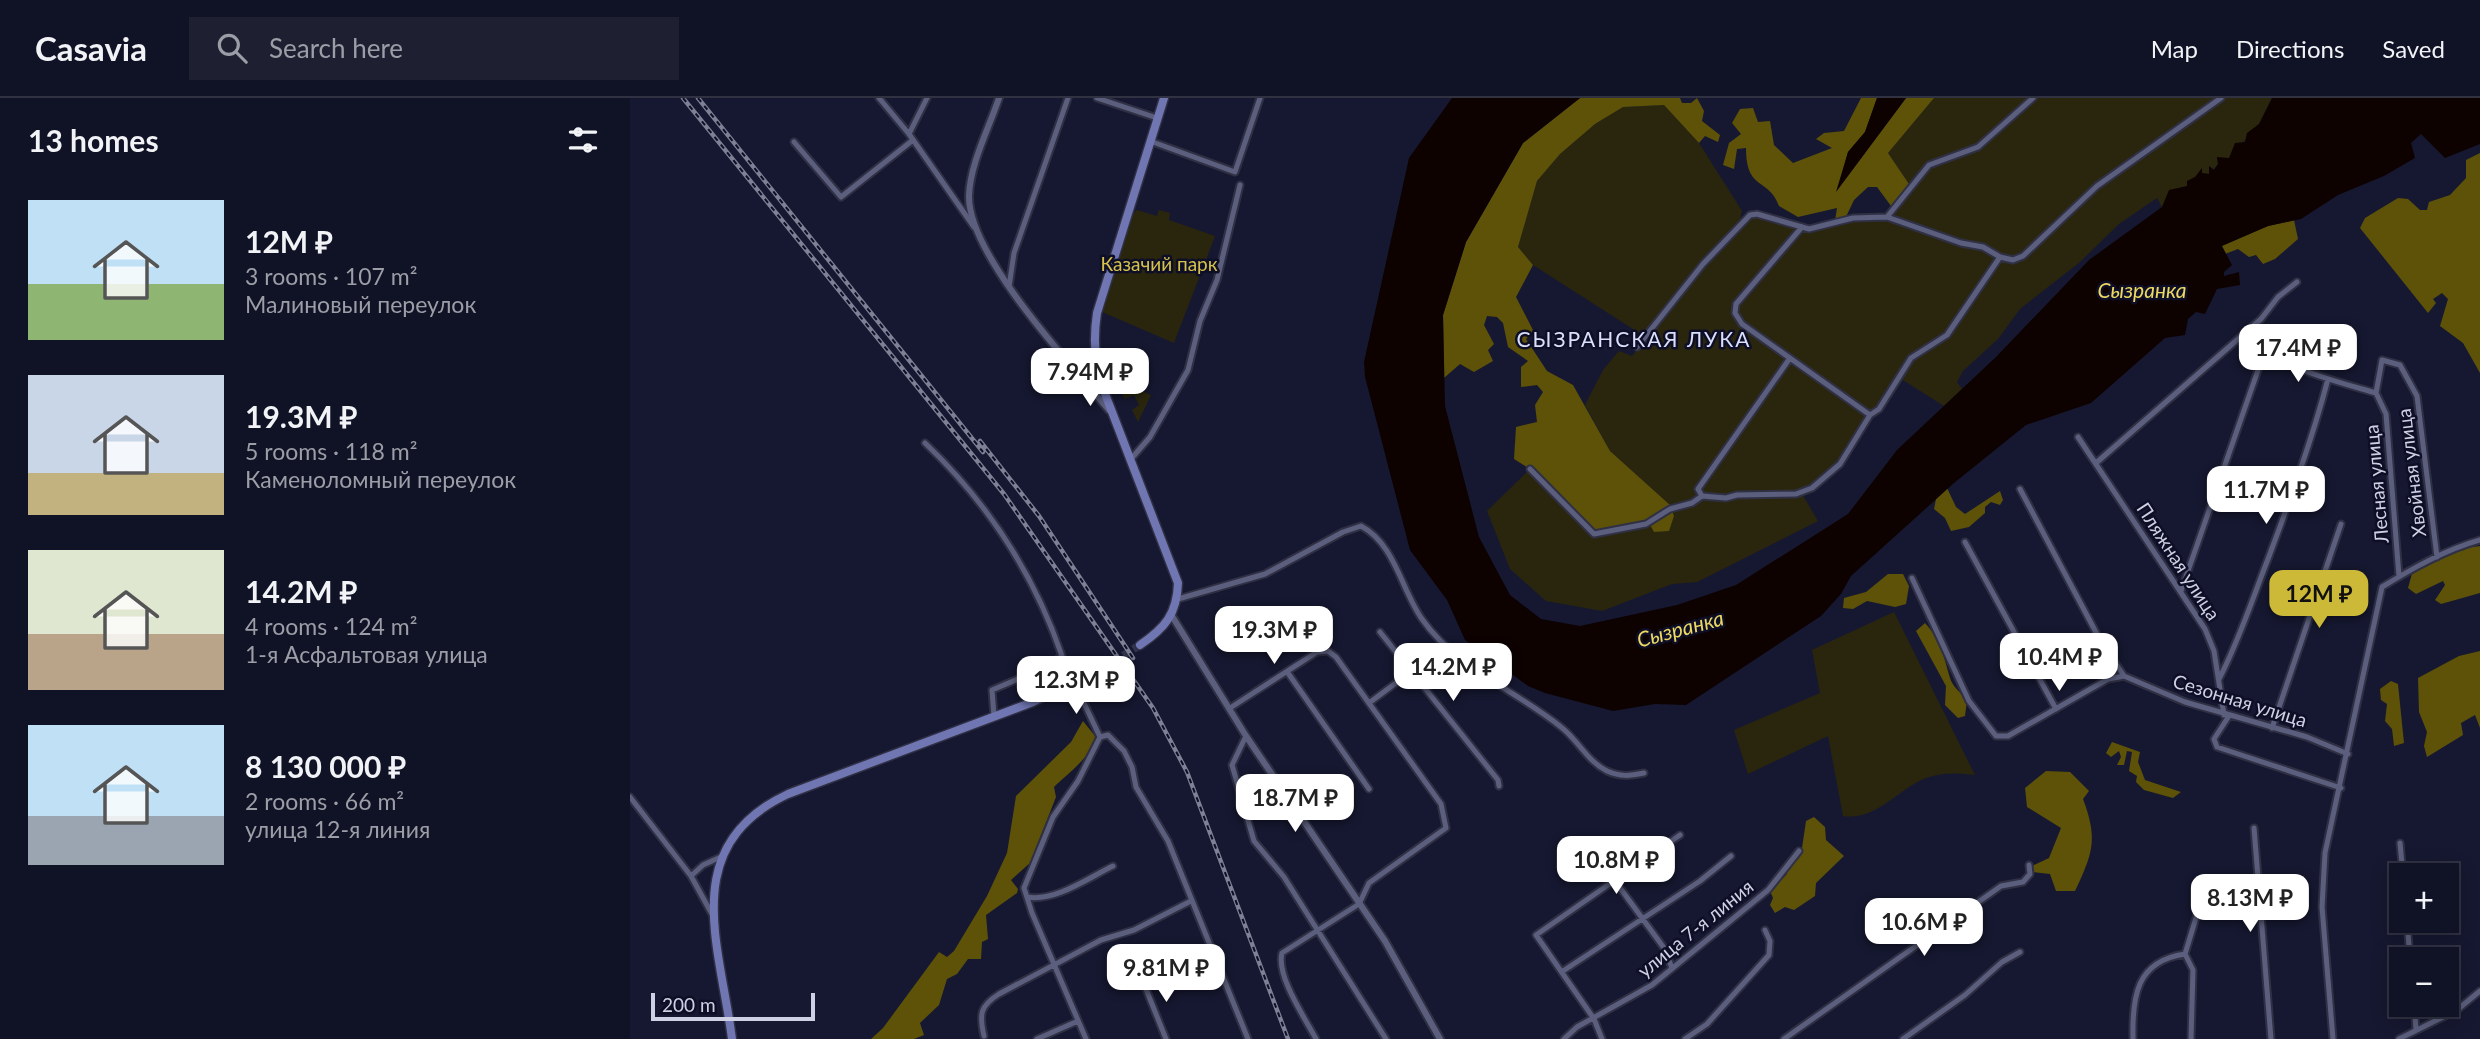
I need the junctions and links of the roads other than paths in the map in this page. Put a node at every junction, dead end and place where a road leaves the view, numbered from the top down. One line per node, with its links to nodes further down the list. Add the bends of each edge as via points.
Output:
1 (879, 98): 11 (street)
2 (928, 98): 11 (street)
3 (999, 98): 17 (street, via 970,186 971,214)
4 (1070, 98): 20 (street, via 1014,253)
5 (1097, 98): 10 (street)
6 (1164, 98): 10 (main road)
7 (1260, 98): 12 (street, via 1235,172)
8 (2033, 98): 15 (street, via 1978,147 1929,165)
9 (2221, 98): 18 (street, via 2097,186 2023,256 2013,260)
10 (1157, 118): 12 (main road)
11 (911, 137): 13 (street, via 841,197); 17 (street)
12 (1150, 141): 25 (main road, via 1097,313 1094,347)
13 (794, 142)
14 (1240, 186): 33 (street, via 1188,370 1150,437)
15 (1887, 217): 16 (street); 18 (street, via 1983,247)
16 (1802, 227): 22 (street, via 1757,214 1746,218); 24 (street, via 1736,304 1735,313 1742,324)
17 (978, 233): 20 (street)
18 (2000, 257): 29 (street, via 1947,335 1911,359 1880,409)
19 (2297, 282): 21 (street)
20 (1009, 287): 27 (street)
21 (2243, 334): 23 (street); 34 (street)
22 (1637, 347)
23 (2264, 353): 26 (street, via 2301,372); 44 (street)
24 (1790, 358): 29 (street); 37 (street, via 1698,489)
25 (1099, 376): 27 (street); 30 (main road)
26 (2329, 379): 28 (street); 53 (street, via 2277,533)
27 (1086, 383): 30 (street)
28 (2375, 393): 41 (street, Хвойная улица, via 2382,360 2400,365 2417,396); 42 (street, Лесная улица, via 2386,414)
29 (1870, 415): 37 (street, via 1840,464 1812,488 1796,494)
30 (1114, 416): 33 (main road)
31 (2078, 436): 34 (street, Пляжная улица)
32 (925, 443): 59 (street, via 985,509 1029,574 1062,656 992,690)
33 (1131, 459): 45 (main road, via 1174,565)
34 (2096, 463): 44 (street, Пляжная улица)
35 (1530, 469): 37 (street, via 1594,534 1646,524)
36 (2020, 489): 52 (street)
37 (1702, 496)
38 (2341, 524): 60 (street)
39 (2479, 539): 41 (street)
40 (1965, 542): 57 (street)
41 (2437, 557): 42 (street)
42 (2399, 576): 63 (street, via 2382,587)
43 (1912, 578): 57 (street, via 1969,701 1996,736 2008,736)
44 (2181, 592): 53 (street, Пляжная улица, via 2205,629)
45 (1178, 599): 46 (main road); 64 (street, via 1265,573 1361,526 1381,543 1421,618 1455,656 1558,724 1606,770 1623,777)
46 (1172, 616): 48 (main road); 56 (street)
47 (1380, 632): 50 (street)
48 (1140, 645)
49 (1113, 662): 54 (main road)
50 (1412, 671): 55 (street); 65 (street)
51 (1288, 673): 55 (street, via 1317,652 1328,651); 56 (street); 67 (street)
52 (2124, 676): 57 (street, via 2108,679); 58 (street, Сезонная улица)
53 (2219, 679): 58 (street, Пляжная улица)
54 (1075, 684): 59 (main road); 62 (street)
55 (1369, 703): 83 (street, via 1441,804 1446,828 1369,883)
56 (1230, 708): 61 (street)
57 (2056, 709)
58 (2227, 715): 60 (street, Сезонная улица); 66 (street, via 2214,739 2217,747)
59 (993, 716): 73 (main road, via 774,801 747,819)
60 (2272, 728): 63 (street, Сезонная улица)
61 (1246, 736): 83 (street); 86 (street, via 1232,765 1254,841)
62 (1100, 737): 80 (street, via 1053,817 1024,888); 82 (street, via 1108,735 1124,751 1136,787 1161,827)
63 (2348, 754): 66 (street)
64 (1643, 773)
65 (1499, 786)
66 (2341, 788): 116 (street, via 2327,845 2322,907)
67 (1369, 789)
68 (630, 797): 78 (street)
69 (2254, 828): 81 (street)
70 (1680, 835): 79 (street)
71 (2400, 843): 75 (street)
72 (1800, 851): 91 (street, улица 7-я линия, via 1768,890)
73 (723, 856): 78 (street); 84 (main road, via 712,900)
74 (1731, 856): 85 (street)
75 (2402, 863)
76 (2029, 865): 111 (street, via 2024,882 2001,886)
77 (1113, 866): 80 (street, via 1054,894)
78 (691, 876): 84 (street)
79 (1615, 881): 85 (street); 92 (street, via 1536,936)
80 (1027, 897): 90 (street)
81 (2260, 899): 89 (street, via 2208,903 2199,908); 115 (street)
82 (1191, 901): 90 (street); 104 (street)
83 (1359, 904): 86 (street); 107 (street)
84 (713, 916): 100 (main road)
85 (1642, 918): 91 (street); 92 (street)
86 (1318, 930): 105 (street, via 1282,953 1279,963); 106 (street)
87 (1765, 930): 110 (street, via 1769,955 1707,1024)
88 (2020, 952): 112 (street)
89 (2185, 954): 113 (street, via 2172,956 2144,973 2132,1005); 114 (street, via 2193,970)
90 (1055, 965): 97 (street); 99 (street, via 985,1003 979,1016)
91 (1672, 968): 96 (street, улица 7-я линия, via 1652,985)
92 (1563, 971): 96 (street)
93 (1142, 979): 103 (street)
94 (2480, 992): 98 (street, via 2457,1010)
95 (2415, 1017): 98 (street)
96 (1594, 1018): 108 (street, улица 7-я линия); 109 (street)
97 (1079, 1021): 101 (street); 102 (street)
98 (2416, 1029): 117 (street)
99 (984, 1036)
100 (732, 1039)
101 (1037, 1039)
102 (1086, 1039)
103 (1166, 1039)
104 (1248, 1039)
105 (1316, 1039)
106 (1386, 1039)
107 (1440, 1039)
108 (1564, 1039)
109 (1602, 1039)
110 (1685, 1039)
111 (1784, 1039)
112 (1903, 1039)
113 (2133, 1039)
114 (2191, 1039)
115 (2271, 1039)
116 (2333, 1039)
117 (2399, 1039)

